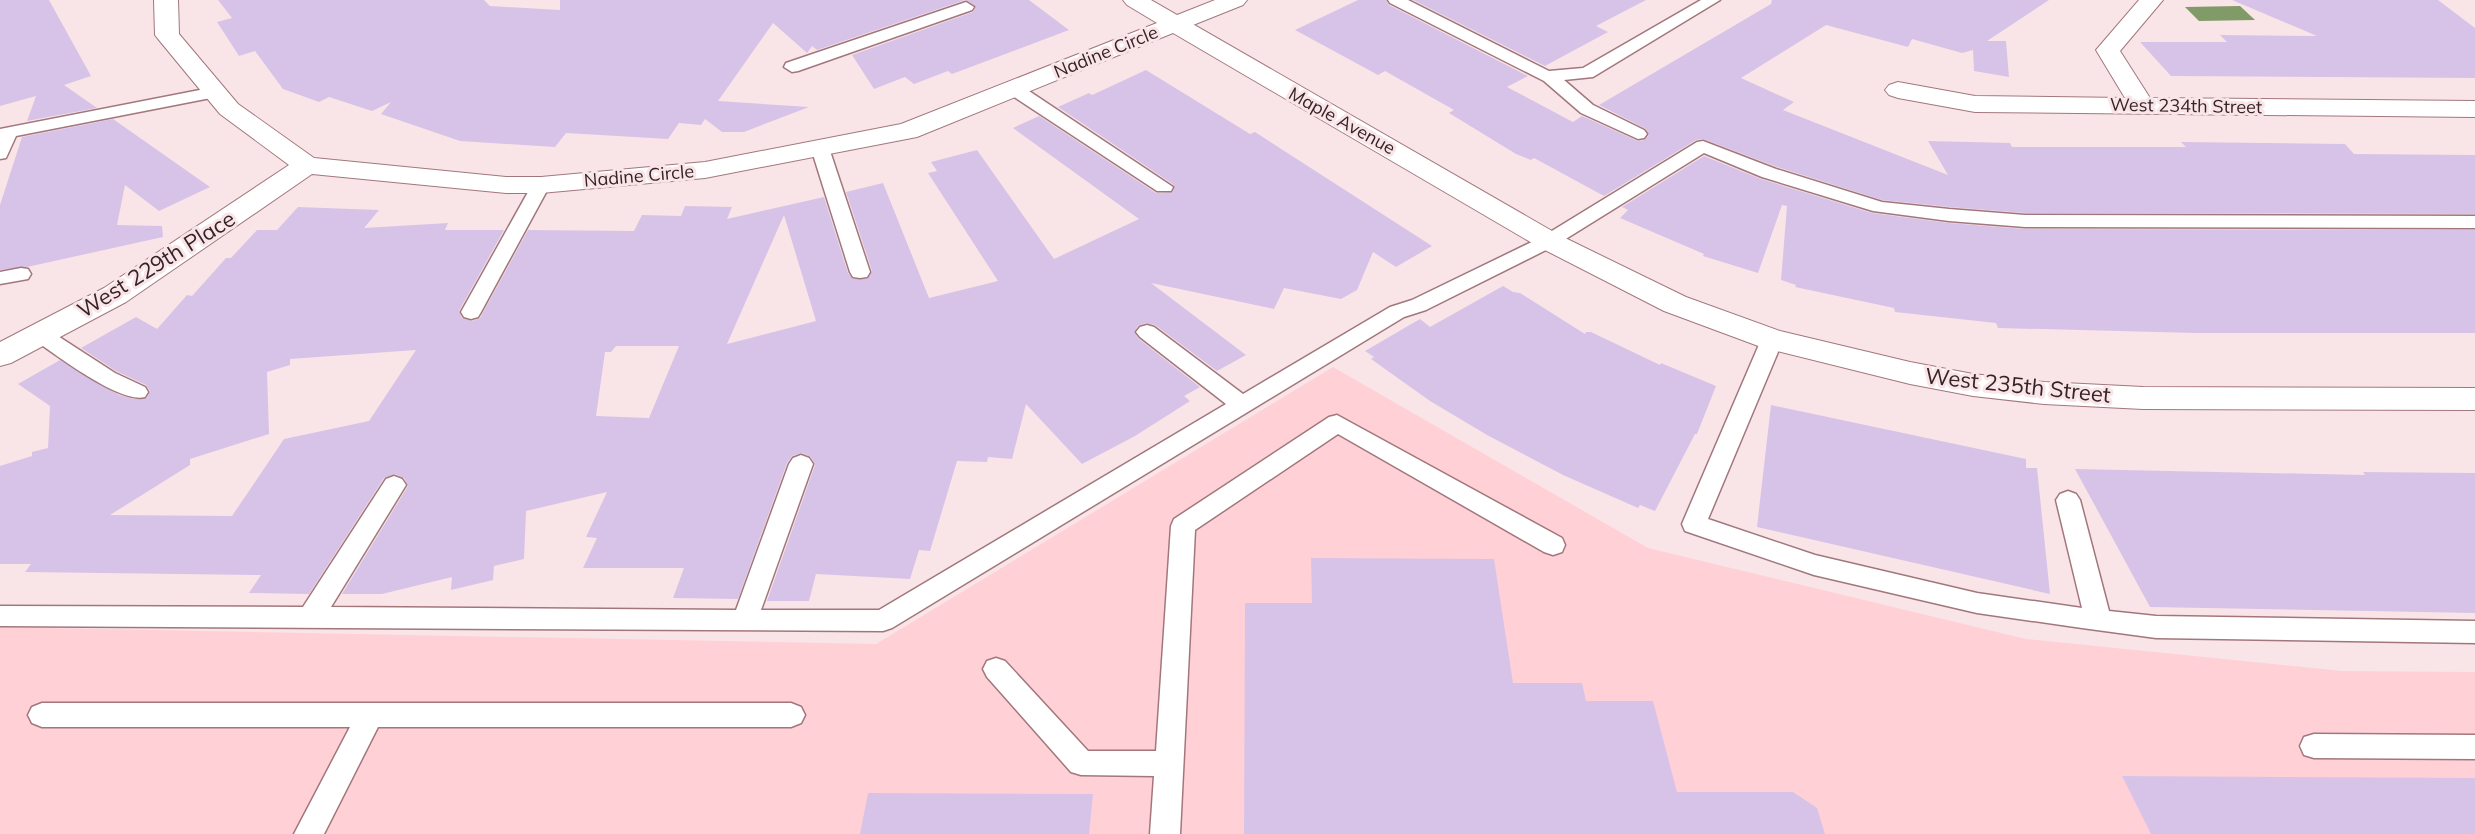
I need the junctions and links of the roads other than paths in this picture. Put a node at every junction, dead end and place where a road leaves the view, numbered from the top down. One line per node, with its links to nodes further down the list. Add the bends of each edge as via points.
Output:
1 (166, 0): 13 (street, Nadine Circle, via 168,35)
2 (1135, 0): 8 (street, Maple Avenue)
3 (1235, 0): 8 (street, Nadine Circle)
4 (1396, 0): 10 (lane)
5 (1712, 0): 10 (lane, via 1587,73)
6 (2151, 0): 14 (street, via 2108,50)
7 (966, 7): 9 (lane)
8 (1174, 24): 11 (street, Nadine Circle); 24 (street, Maple Avenue)
9 (792, 67)
10 (1549, 76): 17 (lane, via 1587,109)
11 (1014, 89): 18 (street, Nadine Circle, via 908,131); 22 (lane)
12 (1898, 90): 14 (street, West 234th Street, via 1975,104)
13 (215, 92): 16 (lane); 20 (street, Nadine Circle, via 229,109)
14 (2142, 105): 15 (street, West 234th Street)
15 (2475, 109)
16 (5, 133): 19 (lane)
17 (1638, 134)
18 (820, 148): 21 (street, Nadine Circle, via 705,170); 25 (lane)
19 (0, 154)
20 (307, 165): 21 (street, Nadine Circle); 30 (street, West 229th Place, via 115,295)
21 (541, 185): 28 (lane)
22 (1164, 187)
23 (2475, 222): 24 (lane, via 2025,221 1949,215 1860,202 1769,173 1703,146)
24 (1550, 241): 31 (street, West 235th Street, via 1675,304); 35 (lane, via 1397,312)
25 (860, 272)
26 (21, 274): 27 (lane)
27 (0, 278)
28 (471, 312)
29 (1147, 332): 35 (lane)
30 (40, 334): 32 (street, West 229th Place); 33 (lane, via 107,378)
31 (1772, 340): 34 (street, West 235th Street, via 1910,373 2044,393 2143,398); 43 (lane, via 1694,524 1814,564 1977,603)
32 (0, 355)
33 (137, 392)
34 (2475, 399)
35 (1242, 405): 42 (lane, via 883,621)
36 (801, 464): 42 (lane)
37 (394, 485): 41 (lane)
38 (2068, 500): 43 (lane)
39 (1553, 545): 51 (lane, via 1337,423 1182,526)
40 (0, 616): 41 (lane)
41 (311, 617): 42 (lane)
42 (745, 620)
43 (2098, 620): 44 (lane, via 2156,627)
44 (2475, 632)
45 (996, 669): 51 (lane, via 1081,764)
46 (42, 715): 48 (lane)
47 (791, 715): 48 (lane)
48 (370, 716): 52 (lane)
49 (2314, 746): 50 (lane)
50 (2475, 747)
51 (1168, 764): 53 (lane)
52 (309, 834)
53 (1166, 834)

